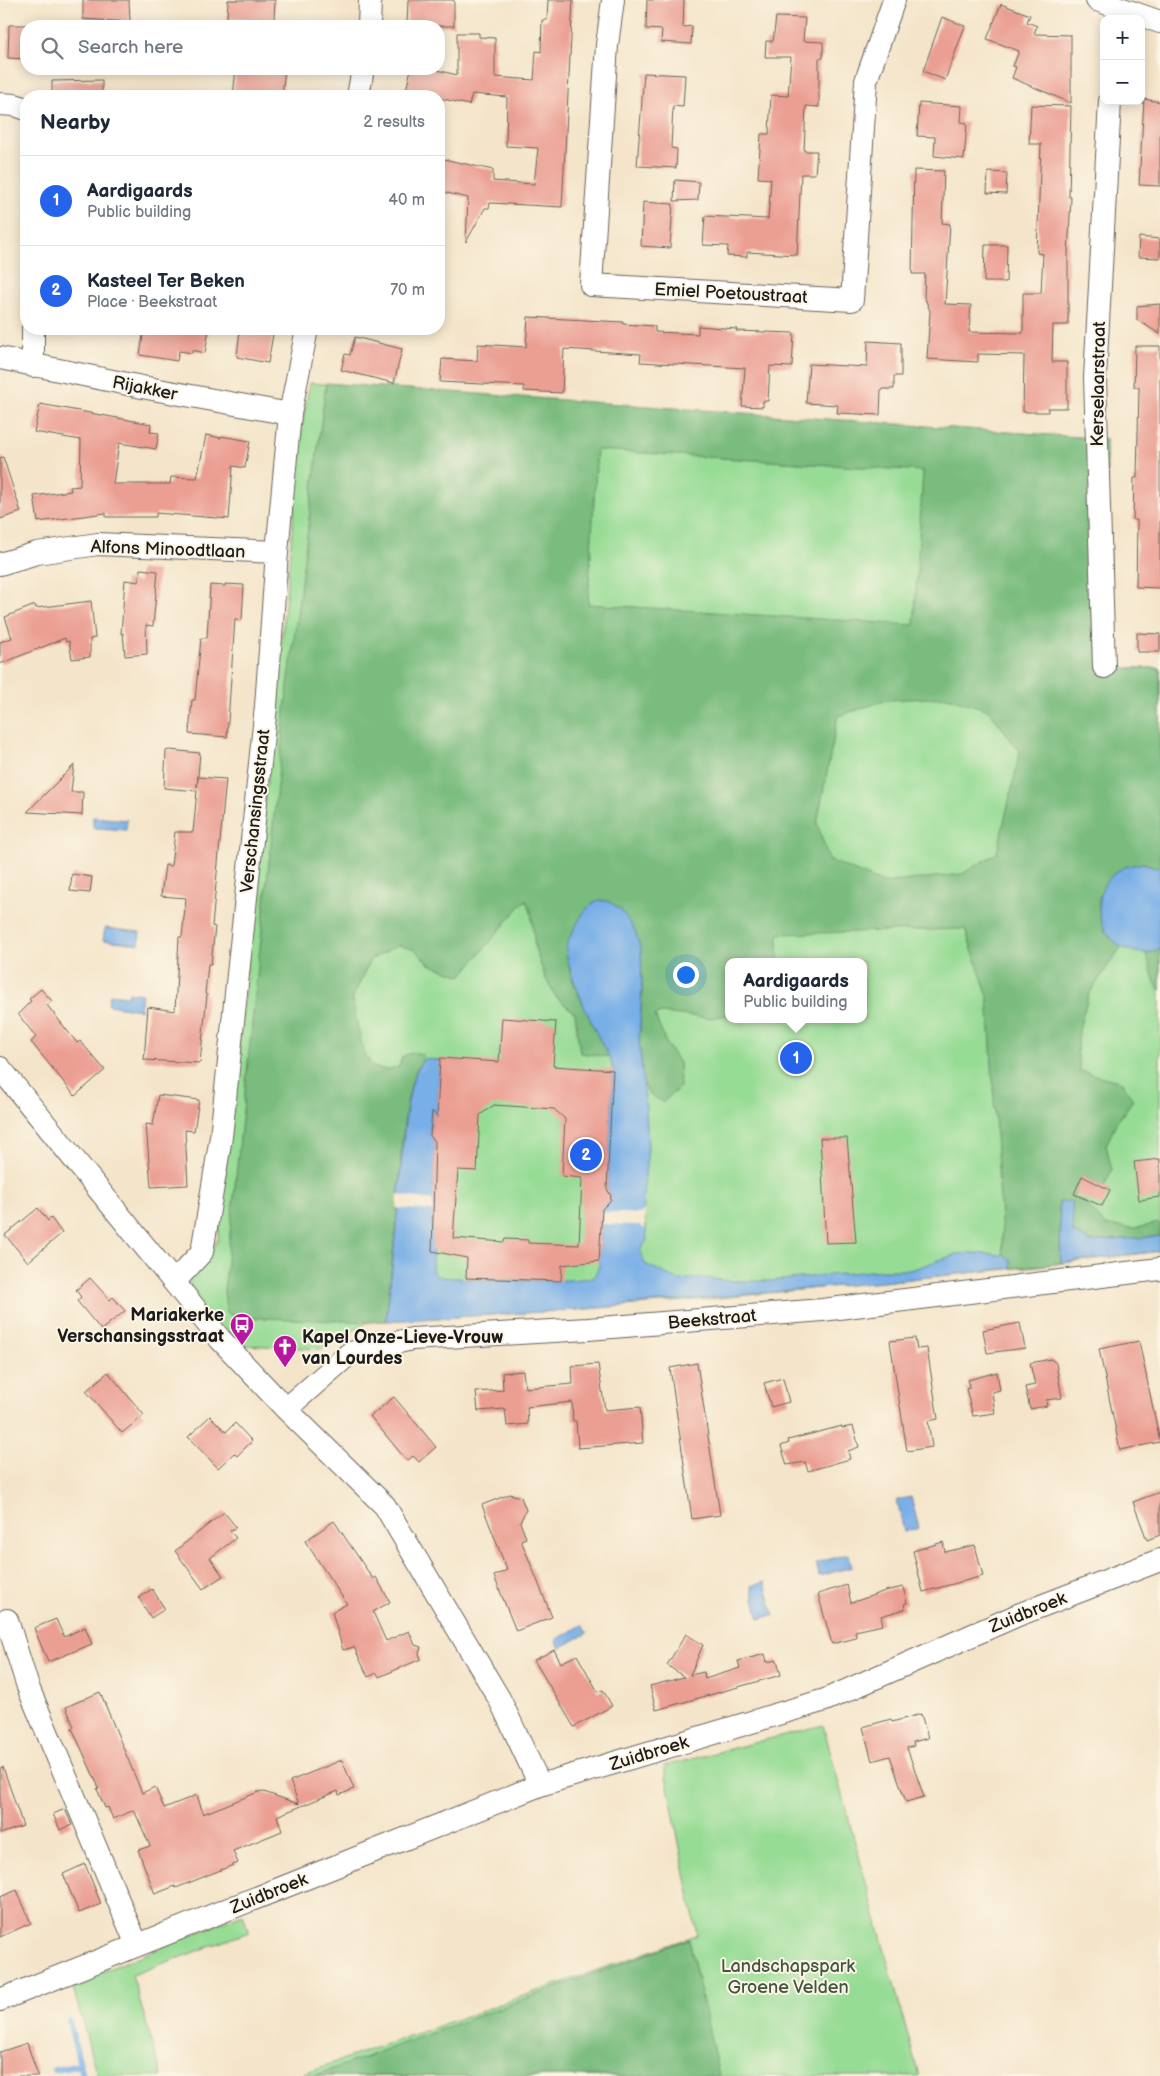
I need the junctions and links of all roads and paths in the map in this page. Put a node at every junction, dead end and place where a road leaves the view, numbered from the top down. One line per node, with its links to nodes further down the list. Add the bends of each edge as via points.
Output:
1 (370, 0): 5 (street)
2 (614, 0): 3 (street, Emiel Poetoustraat, via 607,45 591,285 852,300 866,81)
3 (894, 0)
4 (1110, 6): 6 (street)
5 (370, 20)
6 (1160, 22)
7 (362, 75): 8 (street)
8 (359, 90)
9 (0, 104): 11 (street)
10 (1110, 105): 19 (street, Kerselaarstraat, via 1095,378)
11 (20, 107)
12 (34, 335): 15 (street)
13 (306, 335): 16 (street, Verschansingsstraat)
14 (0, 358): 15 (street, Rijakker)
15 (33, 366): 16 (street, Rijakker)
16 (290, 414): 17 (street, Verschansingsstraat)
17 (277, 552): 18 (street, Alfons Minoodtlaan, via 98,544 37,553); 22 (street, Verschansingsstraat, via 266,706 221,1137 202,1252)
18 (0, 564)
19 (1104, 667)
20 (0, 1068): 22 (street)
21 (1160, 1269): 23 (street, Beekstraat, via 822,1310 412,1339 350,1353)
22 (174, 1282): 23 (street, via 220,1339)
23 (286, 1409): 26 (street, via 384,1506 500,1700)
24 (1160, 1560): 26 (street, Zuidbroek, via 1018,1615 825,1700)
25 (7, 1620): 27 (street, via 28,1686)
26 (540, 1785): 27 (street, Zuidbroek)
27 (138, 1946): 28 (street, Zuidbroek)
28 (0, 2000)

